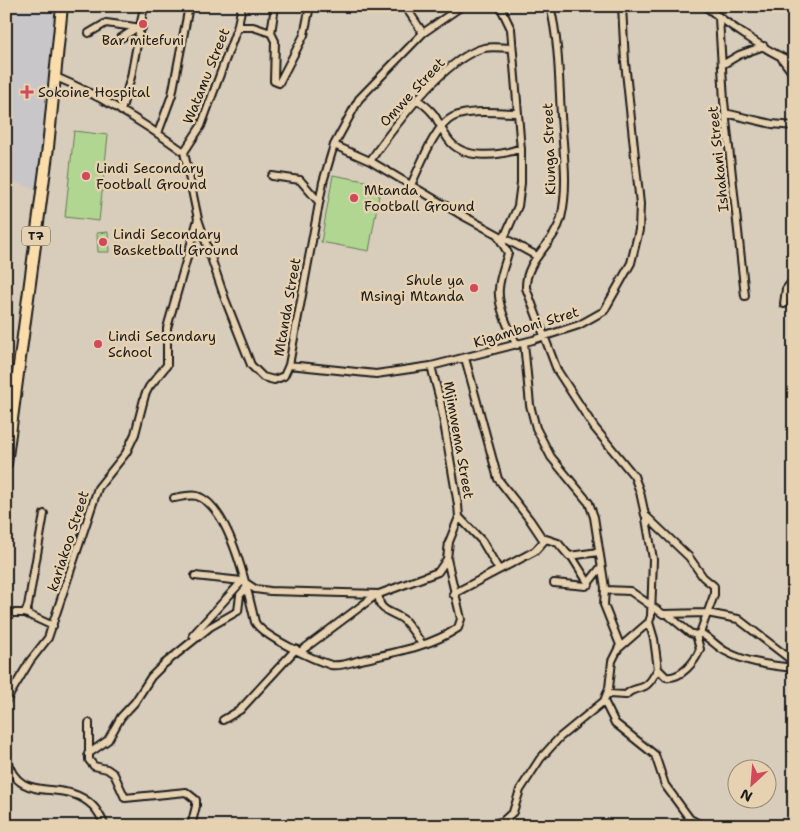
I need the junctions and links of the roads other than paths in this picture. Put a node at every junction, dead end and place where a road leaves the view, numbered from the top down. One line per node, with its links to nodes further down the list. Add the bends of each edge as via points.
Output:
1 (62, 6): 26 (highway, T7)
2 (144, 6): 14 (street)
3 (189, 6): 33 (street, via 172,95)
4 (242, 6): 15 (street)
5 (275, 6): 18 (street)
6 (310, 6): 18 (street, via 304,35 279,83 274,81 275,41)
7 (405, 6): 17 (street)
8 (462, 6): 17 (street, Mtanda Street)
9 (500, 6): 21 (street, via 511,29)
10 (550, 6): 48 (street, Kiunga Street, via 558,65 566,191 556,232 532,264 526,280 528,297)
11 (622, 6): 48 (street, Kigamboni Stret, via 640,204 636,250 615,296 604,311 579,325)
12 (705, 6): 13 (street)
13 (719, 18): 20 (street); 24 (street, Ishakani Street)
14 (140, 27): 16 (street, via 106,23); 19 (street); 28 (street, via 128,89)
15 (236, 30): 18 (street, Watamu Street, via 253,27); 36 (street, Watamu Street, via 201,126)
16 (89, 33)
17 (423, 33): 34 (street, Mtanda Street, via 359,99)
18 (271, 34)
19 (120, 38)
20 (764, 46): 22 (street); 24 (street)
21 (511, 48): 27 (street, Omwe Street, via 484,48 462,59); 29 (street)
22 (779, 56): 23 (street); 25 (street)
23 (794, 62)
24 (722, 65): 30 (street, Ishakani Street)
25 (794, 75)
26 (56, 77): 28 (street); 53 (highway, T7)
27 (418, 100): 31 (street, via 432,110); 37 (street, Omwe Street)
28 (120, 111): 33 (street)
29 (518, 112): 31 (street, via 466,114 451,118); 35 (street)
30 (725, 113): 32 (street); 46 (street, Ishakani Street)
31 (442, 125): 35 (street, via 454,145 469,152 498,155); 39 (street)
32 (794, 126)
33 (158, 133): 36 (street)
34 (334, 145): 37 (street); 40 (street, Mtanda Street)
35 (521, 148): 43 (street, via 518,206)
36 (184, 152): 41 (street, Mtanda Street)
37 (370, 161): 39 (street)
38 (272, 176): 40 (street, via 300,180)
39 (411, 185): 42 (street)
40 (319, 202): 51 (street, Mtanda Street)
41 (198, 219): 51 (street, Mtanda Street, via 251,365 263,377 274,380 284,376); 78 (street, kariakoo Street, via 167,328 166,365 148,387 126,454 98,488)
42 (496, 234): 43 (street); 49 (street, via 508,253 499,290 503,315)
43 (504, 238): 44 (street)
44 (535, 255)
45 (794, 279): 47 (street, via 786,290)
46 (745, 296)
47 (784, 304)
48 (545, 336): 49 (street, Kigamboni Stret); 57 (street, via 557,370 569,391 634,476)
49 (520, 344): 50 (street, Kigamboni Stret); 60 (street, via 536,428 551,457 589,503 596,522)
50 (465, 358): 52 (street, Kigamboni Stret); 59 (street, via 498,479)
51 (289, 365): 52 (street, Kigamboni Stret, via 376,374)
52 (431, 366): 58 (street, Mjimwema Street, via 456,486)
53 (11, 395): 54 (highway, T7)
54 (6, 464)
55 (174, 498): 66 (street, via 196,496 204,500 231,537)
56 (44, 514): 74 (street, via 31,600)
57 (644, 515): 72 (street, via 653,559); 75 (street, via 689,557 714,586)
58 (459, 517): 62 (street, Mjimwema Street, via 449,542); 64 (street, via 482,541)
59 (542, 538): 61 (street, via 558,543 565,554); 64 (street, via 541,546)
60 (599, 552): 61 (street); 63 (street)
61 (572, 557): 68 (street)
62 (447, 559): 70 (street, via 438,572); 71 (street)
63 (602, 567): 68 (street); 69 (street)
64 (499, 570): 71 (street)
65 (195, 576): 66 (street)
66 (245, 583): 70 (street, via 255,589 270,591); 82 (street, via 259,629); 83 (street); 83 (street, via 240,595 240,608)
67 (554, 583): 68 (street)
68 (589, 584)
69 (605, 590): 72 (street, via 630,591); 81 (street, via 605,610)
70 (378, 594): 80 (street, via 382,608 405,621); 82 (street)
71 (453, 594): 80 (street, via 460,619 458,628 443,638)
72 (651, 605): 76 (street); 77 (street)
73 (6, 613): 74 (street)
74 (25, 613): 78 (street)
75 (707, 613): 76 (street); 79 (street); 84 (street, via 743,621)
76 (668, 615): 79 (street, via 690,633)
77 (648, 622): 81 (street); 86 (street)
78 (53, 626): 88 (street, kariakoo Street)
79 (698, 634): 85 (street, via 749,662); 86 (street, via 700,650 688,668 672,678)
80 (422, 644): 82 (street, via 336,666)
81 (619, 648): 87 (street, via 611,664)
82 (299, 650): 90 (street, via 240,710)
83 (176, 654): 92 (street, via 151,677 108,740)
84 (794, 662)
85 (794, 668)
86 (658, 669): 87 (street, via 650,683 643,687 630,690 626,695)
87 (608, 694): 89 (street)
88 (7, 696)
89 (604, 701): 96 (street, via 540,758 520,790 513,812 503,821); 97 (street, via 615,723 654,755 665,785 690,819)
90 (223, 720)
91 (89, 723): 92 (street)
92 (88, 754): 95 (street, via 94,766 114,774 125,798 177,792 192,795 196,806)
93 (6, 756): 94 (street, via 19,783 26,787 57,789 82,798 94,806)
94 (105, 826)
95 (191, 826)
96 (485, 826)
97 (703, 826)

